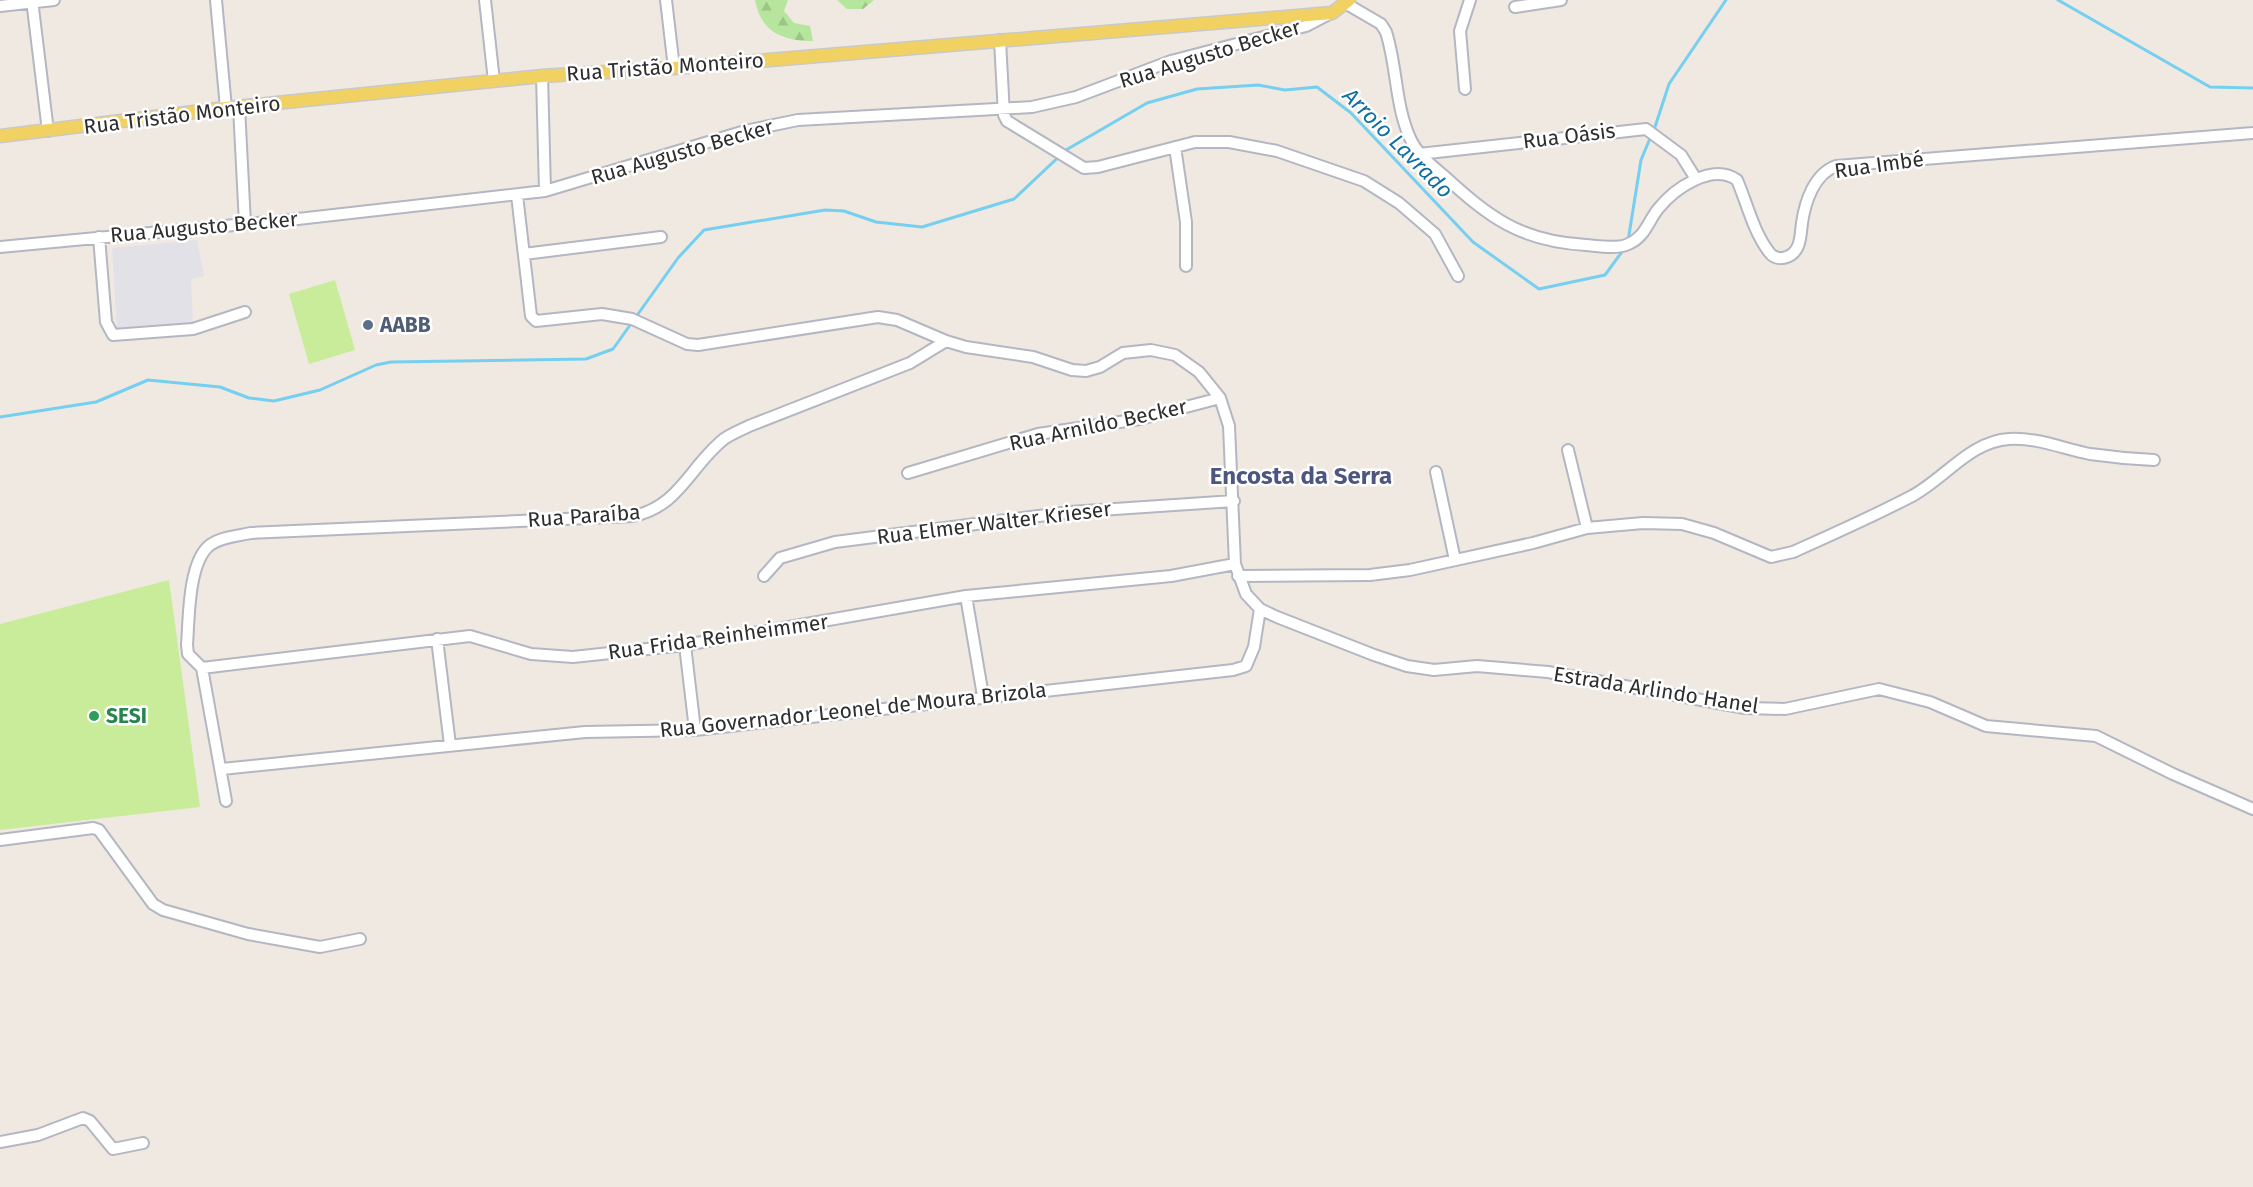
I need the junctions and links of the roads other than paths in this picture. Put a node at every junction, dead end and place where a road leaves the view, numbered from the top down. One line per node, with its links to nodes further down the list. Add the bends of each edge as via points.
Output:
1 (54, 0): 7 (street)
2 (216, 0): 17 (street)
3 (485, 0): 15 (street)
4 (666, 0): 13 (street)
5 (1470, 0): 16 (street, via 1460,32)
6 (1561, 0): 10 (street)
7 (33, 1): 9 (street); 19 (street)
8 (1347, 2): 11 (main road, Rua Augusto Becker); 23 (street, Rua Imbé, via 1381,24 1386,32 1409,137)
9 (0, 6)
10 (1515, 7)
11 (1332, 13): 12 (main road, Rua Tristão Monteiro); 18 (street, Rua Augusto Becker, via 1306,26 1171,61 1076,97)
12 (1000, 40): 13 (main road, Rua Tristão Monteiro); 18 (street)
13 (674, 68): 14 (main road, Rua Tristão Monteiro)
14 (542, 76): 15 (main road, Rua Tristão Monteiro); 25 (street)
15 (494, 81): 17 (main road, Rua Tristão Monteiro)
16 (1465, 89)
17 (232, 107): 19 (main road, Rua Tristão Monteiro); 27 (street)
18 (1003, 109): 22 (street, via 1007,121 1084,168); 25 (street, Rua Augusto Becker, via 798,120 745,131)
19 (48, 131): 21 (main road, Rua Tristão Monteiro)
20 (2253, 133): 24 (street, Rua Imbé, via 1836,166 1817,180 1802,220 1799,244 1793,254 1782,258 1773,257 1768,251 1737,180 1717,174)
21 (0, 136)
22 (1175, 147): 32 (street, via 1186,222); 33 (street, via 1195,142 1229,142 1277,151 1364,181 1399,203 1435,234)
23 (1419, 154): 24 (street, Rua Oásis, via 1646,129 1690,165); 24 (street, Rua Imbé, via 1477,206 1518,232 1575,245 1623,246 1640,239 1663,203)
24 (1696, 179)
25 (544, 191): 26 (street, Rua Augusto Becker)
26 (517, 195): 27 (street, Rua Augusto Becker); 31 (street)
27 (245, 224): 28 (street, Rua Augusto Becker)
28 (99, 237): 30 (street, Rua Augusto Becker); 34 (street, via 106,322 113,335 193,329)
29 (661, 237): 31 (street)
30 (0, 247)
31 (524, 254): 35 (street, via 531,315 536,321 591,314 632,319 687,344 698,345 878,317 897,320)
32 (1186, 266)
33 (1458, 276)
34 (245, 312)
35 (946, 341): 36 (street, via 1086,371 1122,353 1151,350 1176,355 1199,372); 50 (street, Rua Paraíba, via 910,363 725,439 667,502 650,512 633,516 251,533 224,538 209,546 194,571 187,645 188,654)
36 (1220, 398): 40 (street, Rua Arnildo Becker, via 1140,419 1038,434); 41 (street, via 1229,426)
37 (1568, 450): 42 (street)
38 (2154, 460): 42 (street, Rua Frida Reinheimmer, via 2091,454 2009,438 1972,452 1939,480 1912,496 1793,552 1772,557 1682,524)
39 (1436, 472): 43 (street)
40 (908, 473)
41 (1234, 501): 44 (street); 45 (street, Rua Elmer Walter Krieser, via 1070,512 835,542 780,558)
42 (1587, 528): 43 (street, Rua Frida Reinheimmer)
43 (1455, 560): 44 (street, Rua Frida Reinheimmer, via 1370,575)
44 (1237, 570): 46 (street, Rua Frida Reinheimmer); 47 (street, via 1246,594)
45 (764, 576)
46 (966, 596): 49 (street, Rua Frida Reinheimmer); 51 (street)
47 (1260, 609): 51 (street, Rua Governador Leonel de Moura Brizola, via 1254,647 1246,666); 56 (street, Estrada Arlindo Hanel, via 1374,655 1434,670 1477,666 1548,672 1745,708 1785,709 1879,689 1900,693 1986,726 2096,736)
48 (437, 639): 49 (street, Rua Frida Reinheimmer, via 470,636 552,657); 50 (street, Rua Frida Reinheimmer); 53 (street)
49 (685, 645): 52 (street)
50 (202, 668): 54 (street)
51 (983, 696): 52 (street, Rua Governador Leonel de Moura Brizola)
52 (695, 730): 53 (street, Rua Governador Leonel de Moura Brizola, via 585,732)
53 (450, 745): 54 (street, Rua Governador Leonel de Moura Brizola)
54 (222, 769): 55 (street)
55 (226, 801)
56 (2253, 809)
57 (0, 840): 58 (street, via 93,828 99,830 153,904 163,910 249,934 320,947)
58 (360, 939)
59 (0, 1142): 60 (street, via 38,1135 83,1118 113,1149)
60 (143, 1143)

